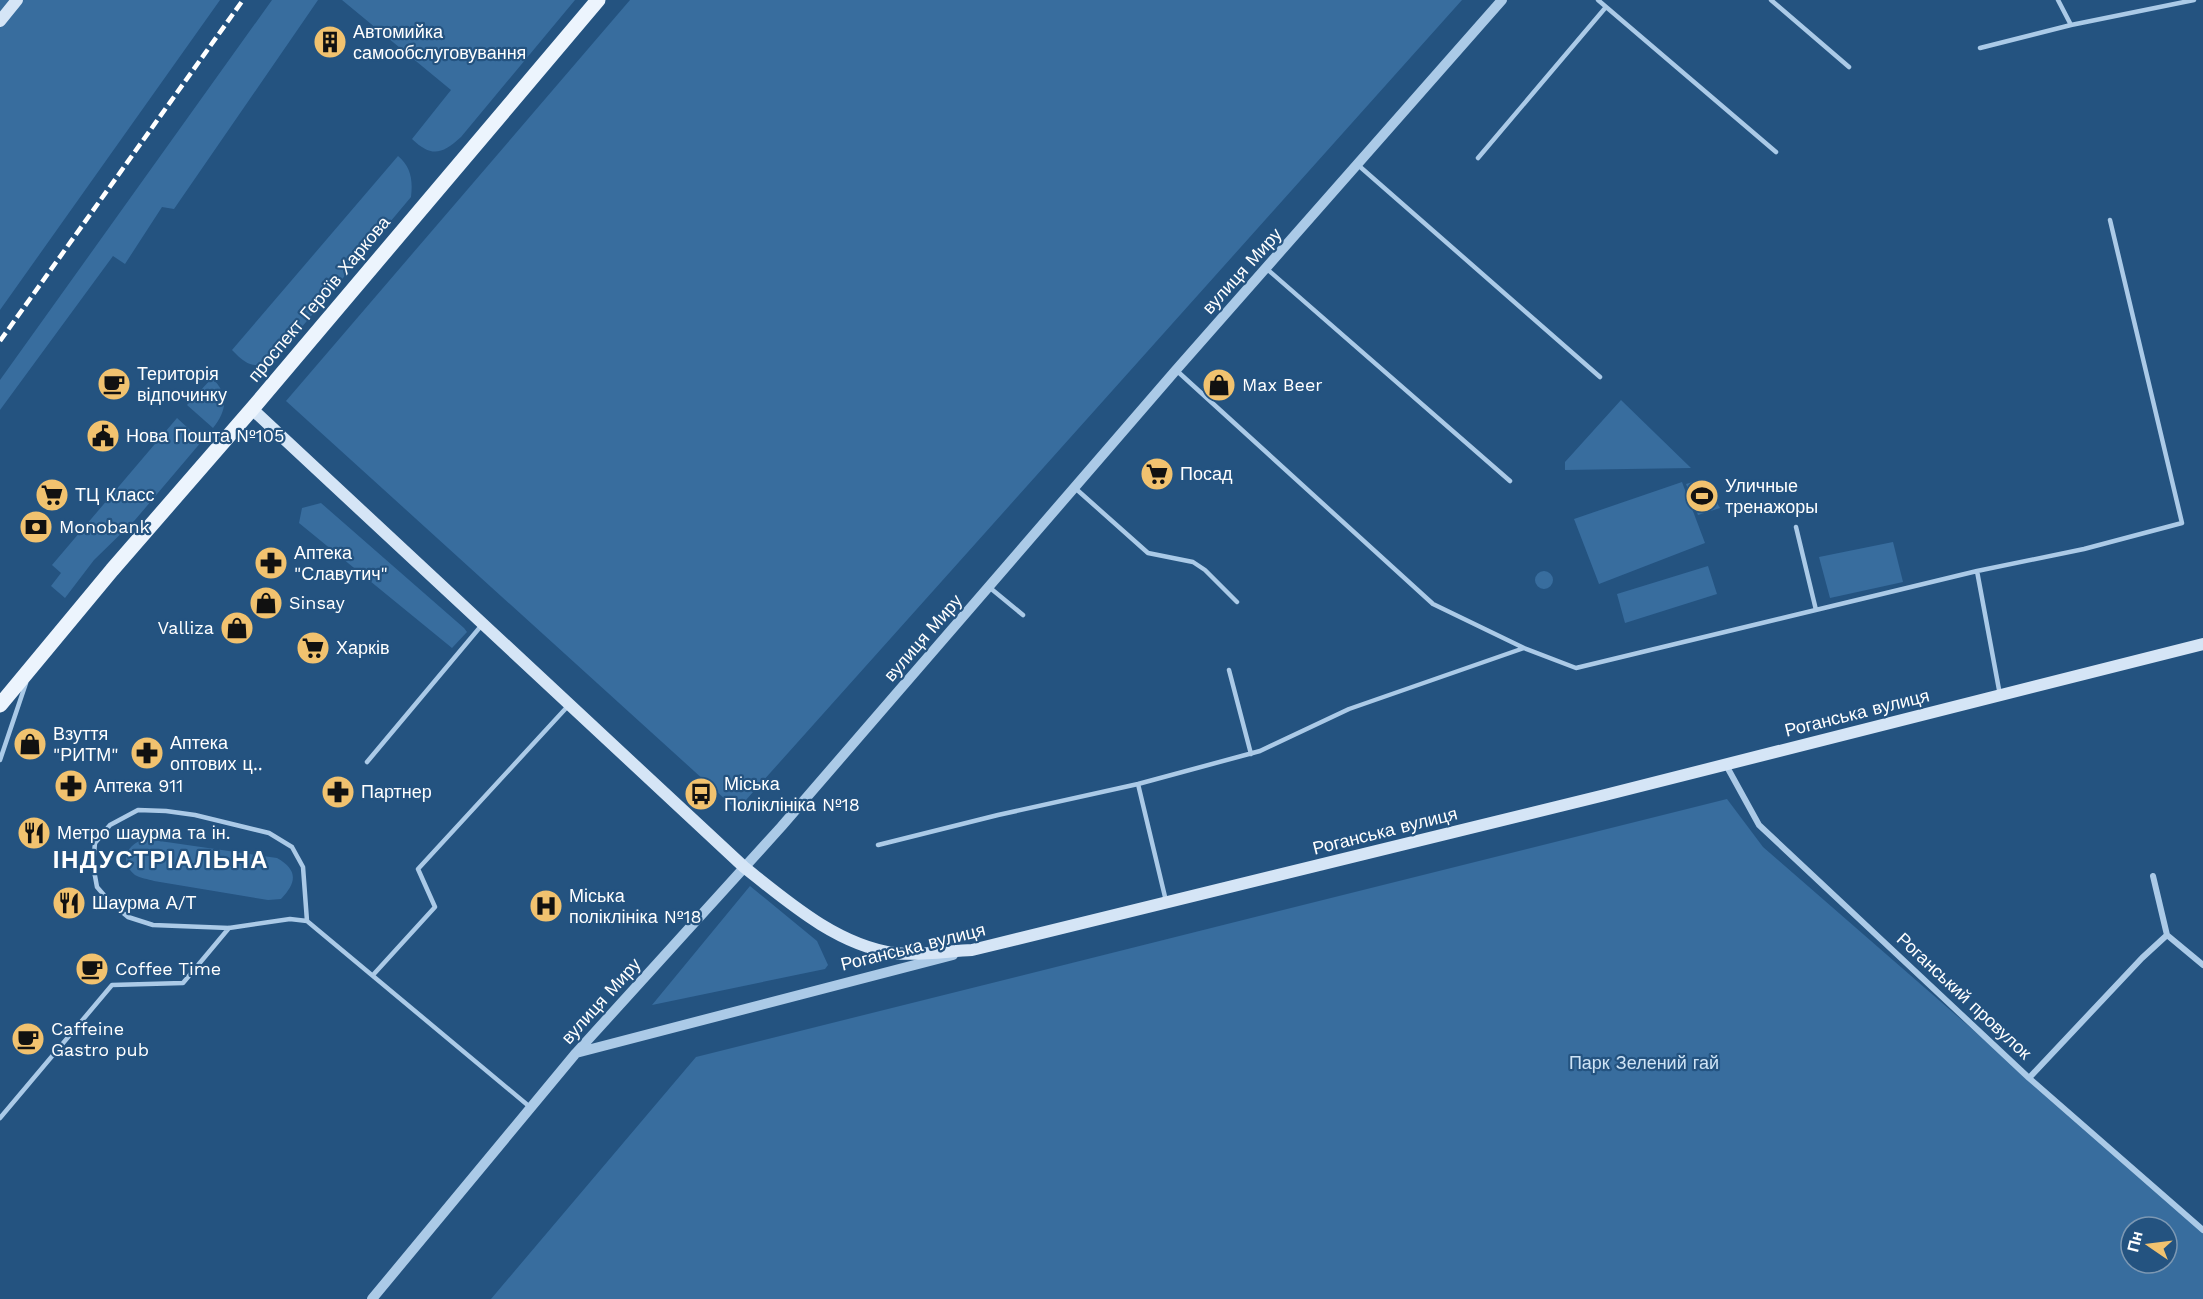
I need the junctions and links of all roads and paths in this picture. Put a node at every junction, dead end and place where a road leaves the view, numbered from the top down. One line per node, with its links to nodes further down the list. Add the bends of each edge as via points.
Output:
1 (17, 0): 9 (main road)
2 (598, 0): 20 (main road, проспект Героїв Харкова)
3 (1502, 0): 15 (street, вулиця Миру)
4 (1598, 0): 8 (lane)
5 (1771, 0): 12 (lane)
6 (2058, 0): 10 (lane)
7 (2194, 0): 10 (lane)
8 (1606, 7): 13 (lane); 14 (lane)
9 (0, 21)
10 (2071, 25): 11 (lane)
11 (1980, 48)
12 (1849, 67)
13 (1776, 152)
14 (1479, 158)
15 (1358, 165): 17 (street, вулиця Миру); 19 (lane)
16 (2110, 220): 24 (lane, via 2182,522 2084,549)
17 (1267, 269): 18 (street, вулиця Миру); 21 (lane)
18 (1176, 370): 22 (street, вулиця Миру); 31 (lane, via 1433,604)
19 (1600, 377)
20 (252, 409): 29 (main road); 32 (main road, проспект Героїв Харкова)
21 (1510, 482)
22 (1075, 488): 25 (street, вулиця Миру); 26 (lane, via 1148,553 1193,562)
23 (1796, 527): 27 (lane)
24 (1977, 572): 27 (lane); 34 (lane)
25 (989, 587): 28 (lane); 43 (street, вулиця Миру)
26 (1237, 602)
27 (1816, 610): 31 (lane, via 1576,668)
28 (1023, 615)
29 (483, 624): 35 (main road); 39 (lane)
30 (2203, 644): 34 (main road, Роганська вулиця)
31 (1524, 648): 37 (lane, via 1349,710)
32 (30, 669): 36 (main road, проспект Героїв Харкова); 38 (lane)
33 (1229, 670): 37 (lane)
34 (2000, 695): 40 (main road, Роганська вулиця)
35 (570, 704): 43 (main road); 51 (lane, via 418,869 435,907)
36 (0, 705)
37 (1251, 754): 41 (lane)
38 (0, 760)
39 (367, 762)
40 (1726, 765): 45 (main road, Роганська вулиця); 53 (street, Роганський провулок, via 1759,825)
41 (1138, 784): 42 (lane); 45 (lane)
42 (878, 845)
43 (744, 867): 49 (main road, via 856,944 895,953); 52 (street, вулиця Миру)
44 (2153, 876): 48 (street)
45 (1166, 903): 49 (main road, Роганська вулиця)
46 (307, 921): 47 (lane, via 290,919); 47 (lane, via 303,867 292,847 269,833 195,815 138,810 110,825 95,843 97,887 128,917 153,925); 51 (lane)
47 (229, 928): 55 (lane, via 183,983 112,985)
48 (2167, 935): 50 (street); 53 (street)
49 (972, 950): 52 (street, Роганська вулиця)
50 (2203, 965)
51 (373, 975): 54 (lane)
52 (576, 1053): 54 (street, вулиця Миру)
53 (2029, 1078): 56 (street, Роганський провулок)
54 (530, 1107): 57 (street, вулиця Миру)
55 (0, 1118)
56 (2203, 1230)
57 (372, 1299)

